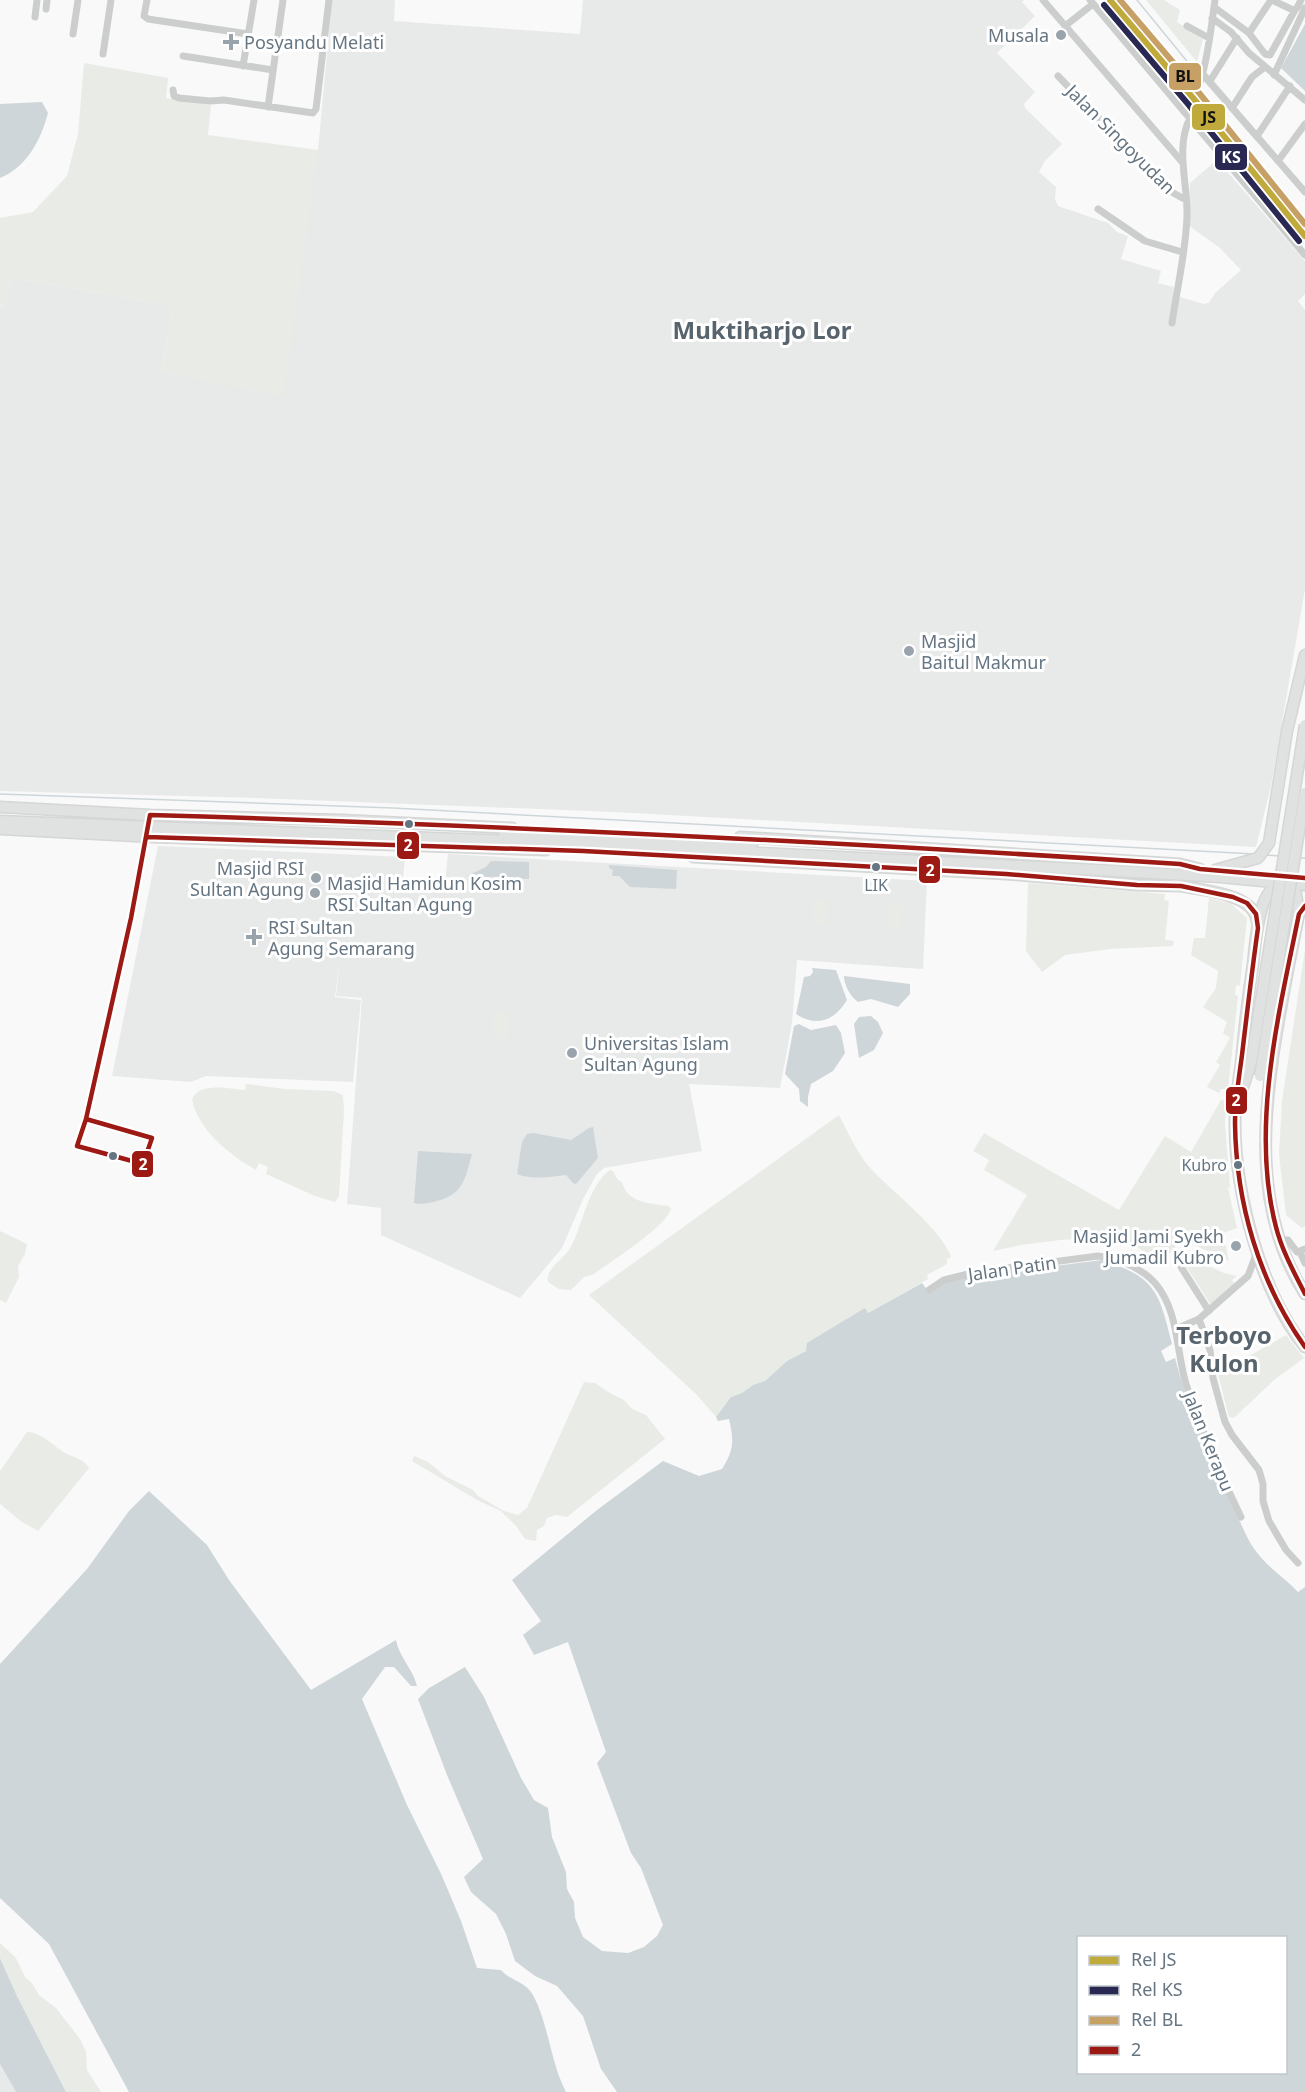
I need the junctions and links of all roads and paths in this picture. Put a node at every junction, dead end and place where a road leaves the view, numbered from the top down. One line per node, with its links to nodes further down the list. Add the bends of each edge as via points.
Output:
1 (37, 0): 18 (street)
2 (47, 0): 16 (street)
3 (78, 0): 23 (street)
4 (111, 0): 27 (street)
5 (147, 0): 24 (street, via 144,16 148,19)
6 (251, 0): 24 (street)
7 (283, 0): 32 (street)
8 (328, 0): 39 (street, via 316,109 307,114)
9 (1043, 0): 20 (street)
10 (1207, 0): 14 (street)
11 (1272, 0): 17 (street); 22 (street)
12 (1301, 0): 17 (street)
13 (1092, 2): 20 (street); 41 (street)
14 (1215, 4): 19 (street); 22 (street)
15 (1305, 8): 31 (street)
16 (46, 9)
17 (1295, 10): 22 (street, via 1270,55)
18 (34, 17)
19 (1212, 18): 25 (street); 26 (street)
20 (1065, 26): 46 (street)
21 (1187, 26): 25 (street)
22 (1249, 33)
23 (73, 34)
24 (248, 34): 29 (street)
25 (1209, 38): 33 (street)
26 (1237, 38): 30 (street); 35 (street)
27 (103, 54)
28 (183, 56): 29 (street)
29 (243, 66): 32 (street)
30 (1265, 66): 31 (street); 40 (street, via 1252,77)
31 (1277, 68): 36 (street)
32 (273, 70): 39 (street)
33 (1203, 75): 35 (street); 41 (street)
34 (1058, 76): 48 (street, Jalan Singoyudan, via 1168,190)
35 (1210, 81): 40 (street)
36 (1290, 86): 38 (street); 44 (street)
37 (173, 90): 39 (street, via 179,98)
38 (1305, 99)
39 (268, 107)
40 (1232, 108): 44 (street)
41 (1184, 112): 42 (street)
42 (1190, 118): 46 (street, Jalan Singoyudan); 51 (street)
43 (1305, 124): 45 (street)
44 (1257, 136): 45 (street)
45 (1278, 161): 47 (street)
46 (1183, 163): 48 (street, Jalan Singoyudan)
47 (1305, 192)
48 (1186, 200): 50 (street, Jalan Singoyudan)
49 (1098, 210): 50 (street, via 1145,241)
50 (1182, 252): 52 (street, Jalan Singoyudan)
51 (1305, 255)
52 (1172, 323)
53 (1305, 655): 62 (highway, via 1267,847)
54 (1305, 724): 71 (highway, bridge, via 1251,1063)
55 (1305, 793): 72 (highway, bridge, via 1260,1076)
56 (0, 807): 63 (highway, via 733,837 1180,864)
57 (0, 815): 60 (highway)
58 (0, 821): 60 (highway)
59 (0, 829): 60 (highway, via 154,837)
60 (383, 836): 61 (highway)
61 (579, 843): 63 (highway); 64 (highway); 68 (highway)
62 (1251, 867): 63 (highway); 65 (highway); 66 (highway)
63 (1200, 869)
64 (1098, 870): 66 (highway); 68 (highway)
65 (1305, 879): 66 (highway)
66 (1288, 883): 67 (highway); 69 (highway); 70 (highway, via 1269,892)
67 (1305, 885)
68 (1181, 886): 70 (highway, via 1247,903 1256,914)
69 (1302, 910): 72 (highway)
70 (1258, 928): 71 (highway)
71 (1235, 1110): 75 (highway, via 1240,1174)
72 (1265, 1115): 73 (highway, via 1272,1216)
73 (1279, 1240): 74 (street, via 1288,1240 1296,1252); 82 (highway)
74 (1302, 1251): 77 (street)
75 (1257, 1252): 79 (highway); 80 (street)
76 (1098, 1256): 81 (street, Jalan Patin, via 983,1270 944,1280); 85 (street, Jalan Kerapu, via 1115,1259 1155,1283)
77 (1305, 1263)
78 (1181, 1267): 83 (street)
79 (1263, 1274): 80 (street); 86 (highway, via 1287,1322)
80 (1248, 1276): 83 (street)
81 (929, 1290)
82 (1305, 1294)
83 (1209, 1311): 84 (street)
84 (1199, 1319): 85 (street); 88 (street, via 1210,1350 1225,1422 1259,1470 1265,1512 1286,1551)
85 (1176, 1329): 87 (street, Jalan Kerapu, via 1193,1404)
86 (1305, 1347)
87 (1240, 1516)
88 (1298, 1563)

